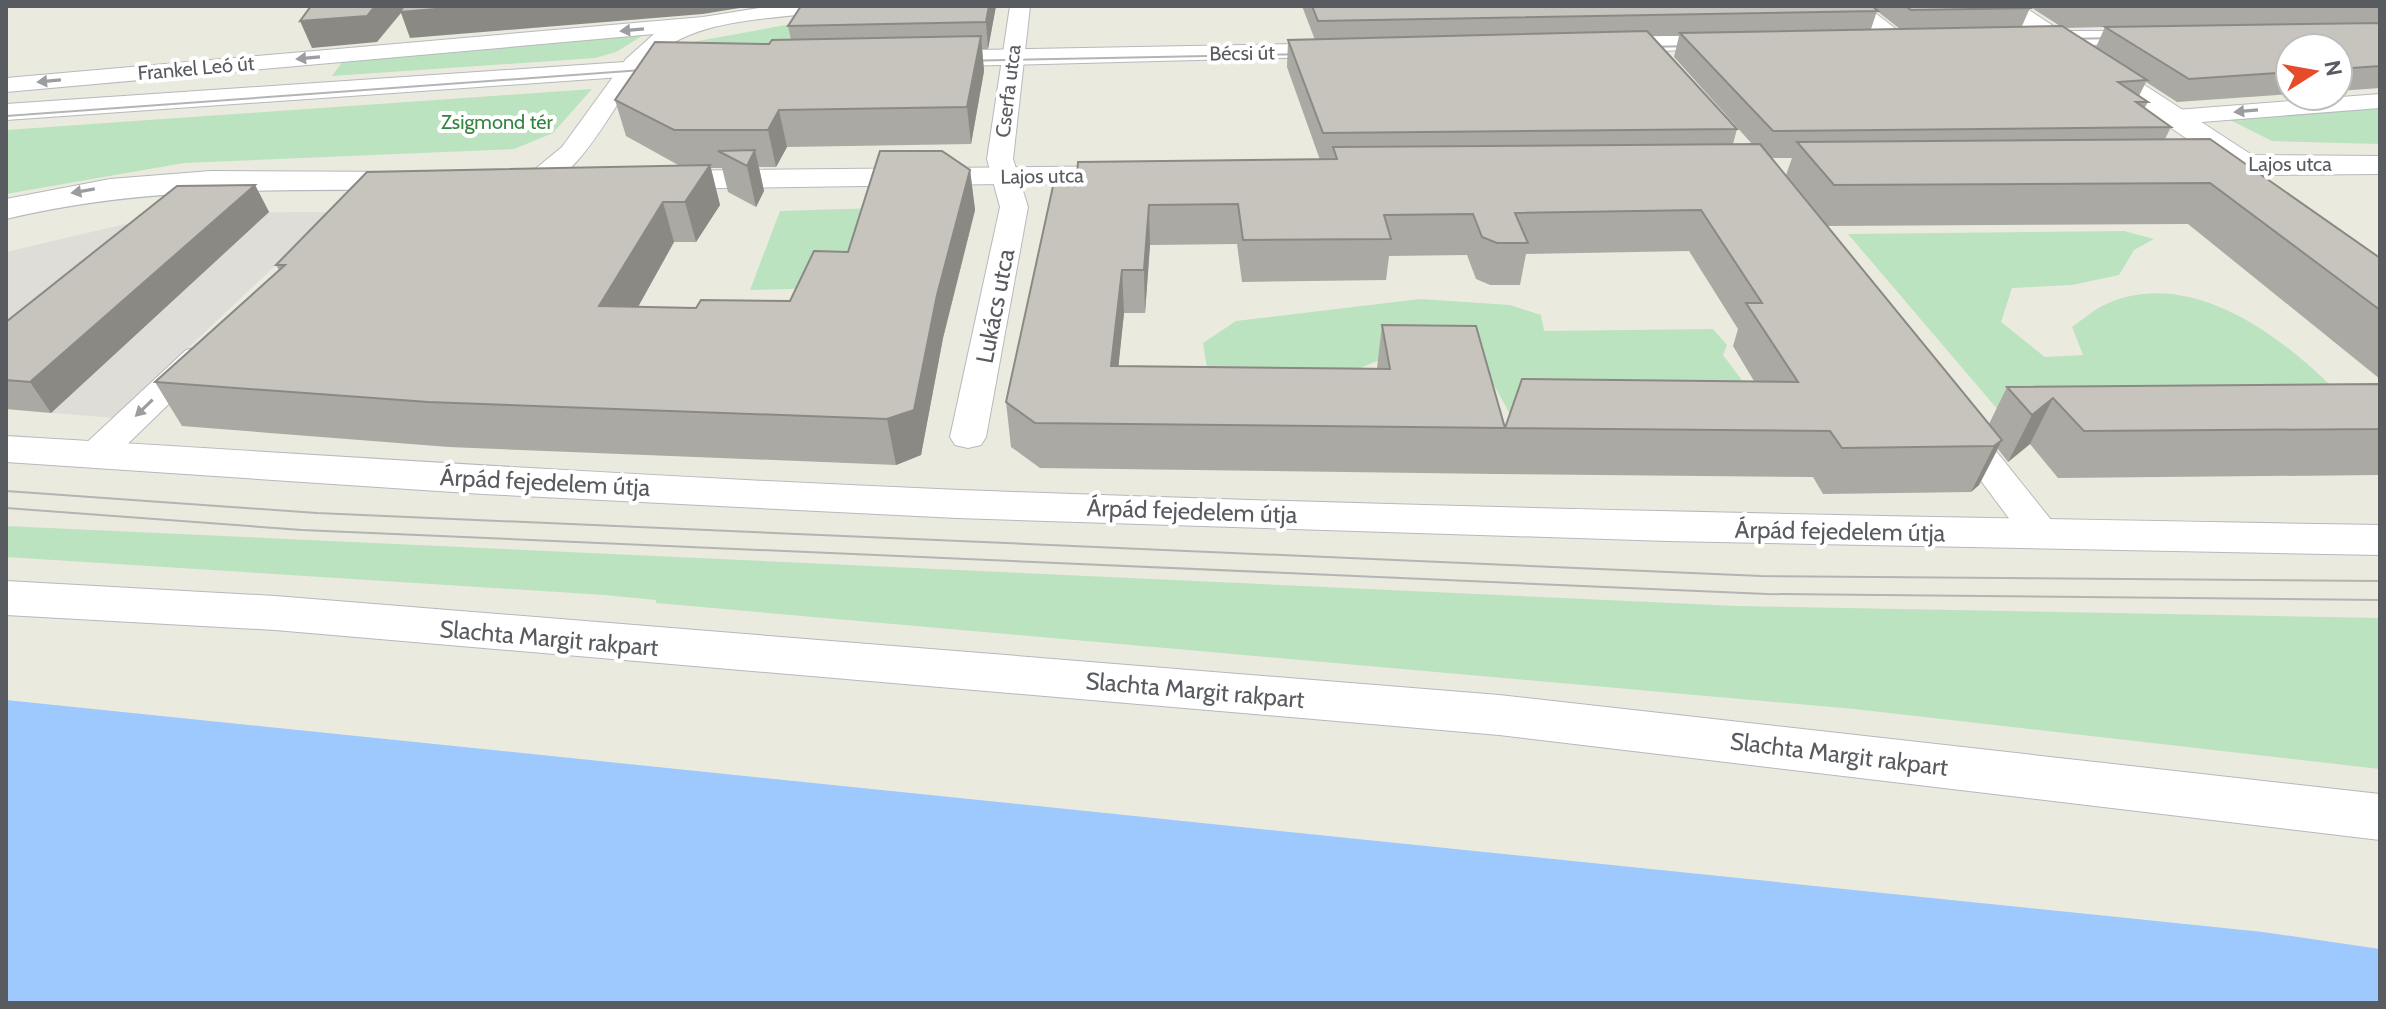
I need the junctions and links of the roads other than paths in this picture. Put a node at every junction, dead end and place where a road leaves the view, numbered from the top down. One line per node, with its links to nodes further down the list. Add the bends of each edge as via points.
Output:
1 (820, 6): 5 (street)
2 (1020, 6): 18 (street, Cserfa utca)
3 (1853, 6): 9 (street)
4 (2007, 6): 8 (street)
5 (709, 23): 17 (street, one-way to 17); 22 (street, via 657,42)
6 (403, 28): 17 (street)
7 (2191, 35): 8 (street)
8 (2058, 37): 11 (street); 26 (street)
9 (1898, 39): 10 (street); 12 (street)
10 (1927, 39)
11 (1986, 39)
12 (1850, 40)
13 (1756, 42): 14 (street)
14 (1645, 44): 15 (street); 21 (street)
15 (1567, 46)
16 (1378, 50): 18 (street, Bécsi út)
17 (386, 51): 23 (street, Frankel Leó út, one-way to 23)
18 (1012, 58): 19 (street, Bécsi út); 31 (street, Cserfa utca, via 1000,159)
19 (897, 60)
20 (721, 64): 22 (street)
21 (1665, 66)
22 (633, 67): 25 (street); 33 (street, via 570,154)
23 (6, 85)
24 (2380, 101): 26 (street, one-way to 26)
25 (6, 112)
26 (2176, 117): 27 (street)
27 (2246, 164): 28 (street, Lajos utca); 29 (street, Lajos utca); 39 (street)
28 (2156, 165)
29 (2380, 165)
30 (1160, 175): 31 (street, Lajos utca)
31 (1004, 176): 34 (street, Lajos utca); 45 (street, Lukács utca, via 1014,207)
32 (507, 180): 33 (street)
33 (538, 180): 38 (street)
34 (625, 180)
35 (328, 181): 36 (street); 40 (street, one-way to 40, via 260,178 130,184); 42 (street, via 158,200)
36 (383, 181): 37 (street); 41 (street)
37 (445, 181)
38 (578, 181)
39 (2290, 196)
40 (6, 209)
41 (349, 214)
42 (6, 235)
43 (222, 334): 47 (street, one-way to 47)
44 (1945, 409): 48 (street)
45 (968, 437)
46 (6, 449): 47 (street, Árpád fejedelem útja)
47 (96, 454): 48 (street, Árpád fejedelem útja, via 485,480 941,501 1666,528)
48 (2042, 535): 49 (street, Árpád fejedelem útja)
49 (2380, 540)
50 (6, 598): 51 (street, Slachta Margit rakpart, via 275,613 1499,715)
51 (2380, 817)

